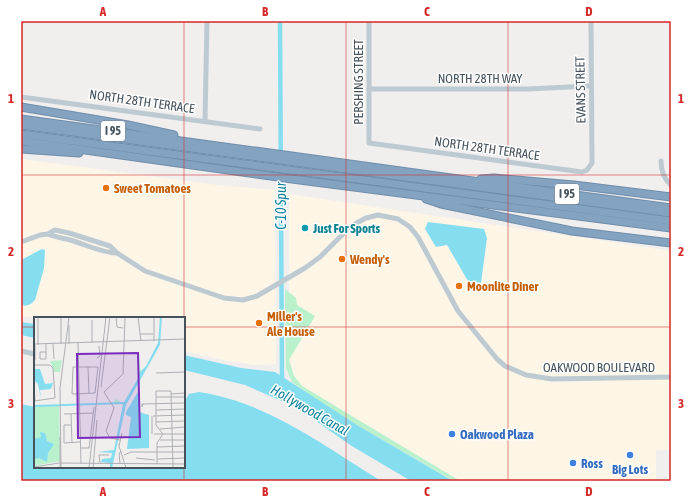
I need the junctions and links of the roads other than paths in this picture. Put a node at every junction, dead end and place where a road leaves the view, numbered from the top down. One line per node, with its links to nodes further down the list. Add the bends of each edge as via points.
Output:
1 (207, 21): 9 (street)
2 (369, 21): 5 (street, PERSHING STREET)
3 (590, 21): 4 (street, EVANS STREET)
4 (590, 86): 5 (street, NORTH 28TH WAY, via 528,89); 19 (street, EVANS STREET)
5 (369, 89): 14 (street, PERSHING STREET)
6 (21, 97): 9 (street, NORTH 28TH TERRACE)
7 (21, 107): 15 (highway, via 128,125 195,139)
8 (21, 119): 15 (highway, I 95)
9 (205, 121): 11 (street, NORTH 28TH TERRACE)
10 (21, 125): 17 (highway)
11 (260, 129)
12 (21, 134): 22 (highway)
13 (21, 141): 18 (highway, I 95)
14 (369, 143): 19 (street, NORTH 28TH TERRACE, via 582,172 591,166)
15 (205, 144): 17 (highway, I 95)
16 (21, 149): 18 (highway)
17 (271, 156): 20 (highway, I 95)
18 (148, 158): 22 (highway, I 95)
19 (592, 158)
20 (291, 159): 24 (highway, I 95); 29 (highway)
21 (661, 161): 25 (street, via 664,177)
22 (271, 172): 23 (highway, I 95)
23 (292, 175): 26 (highway, I 95); 30 (highway)
24 (462, 179): 27 (highway, via 494,178); 28 (highway, I 95)
25 (671, 186)
26 (417, 195): 31 (highway, I 95); 33 (highway, via 441,204 572,231)
27 (671, 197)
28 (671, 208)
29 (671, 213)
30 (671, 222)
31 (671, 228)
32 (21, 242): 36 (street, OAKWOOD BOULEVARD, via 55,230 70,233 110,246 145,271 236,300 257,296 305,268 351,226 366,218 389,216 410,227 418,237 458,311 505,366 526,375 552,379)
33 (671, 243)
34 (21, 351): 35 (street)
35 (34, 354)
36 (671, 377)

